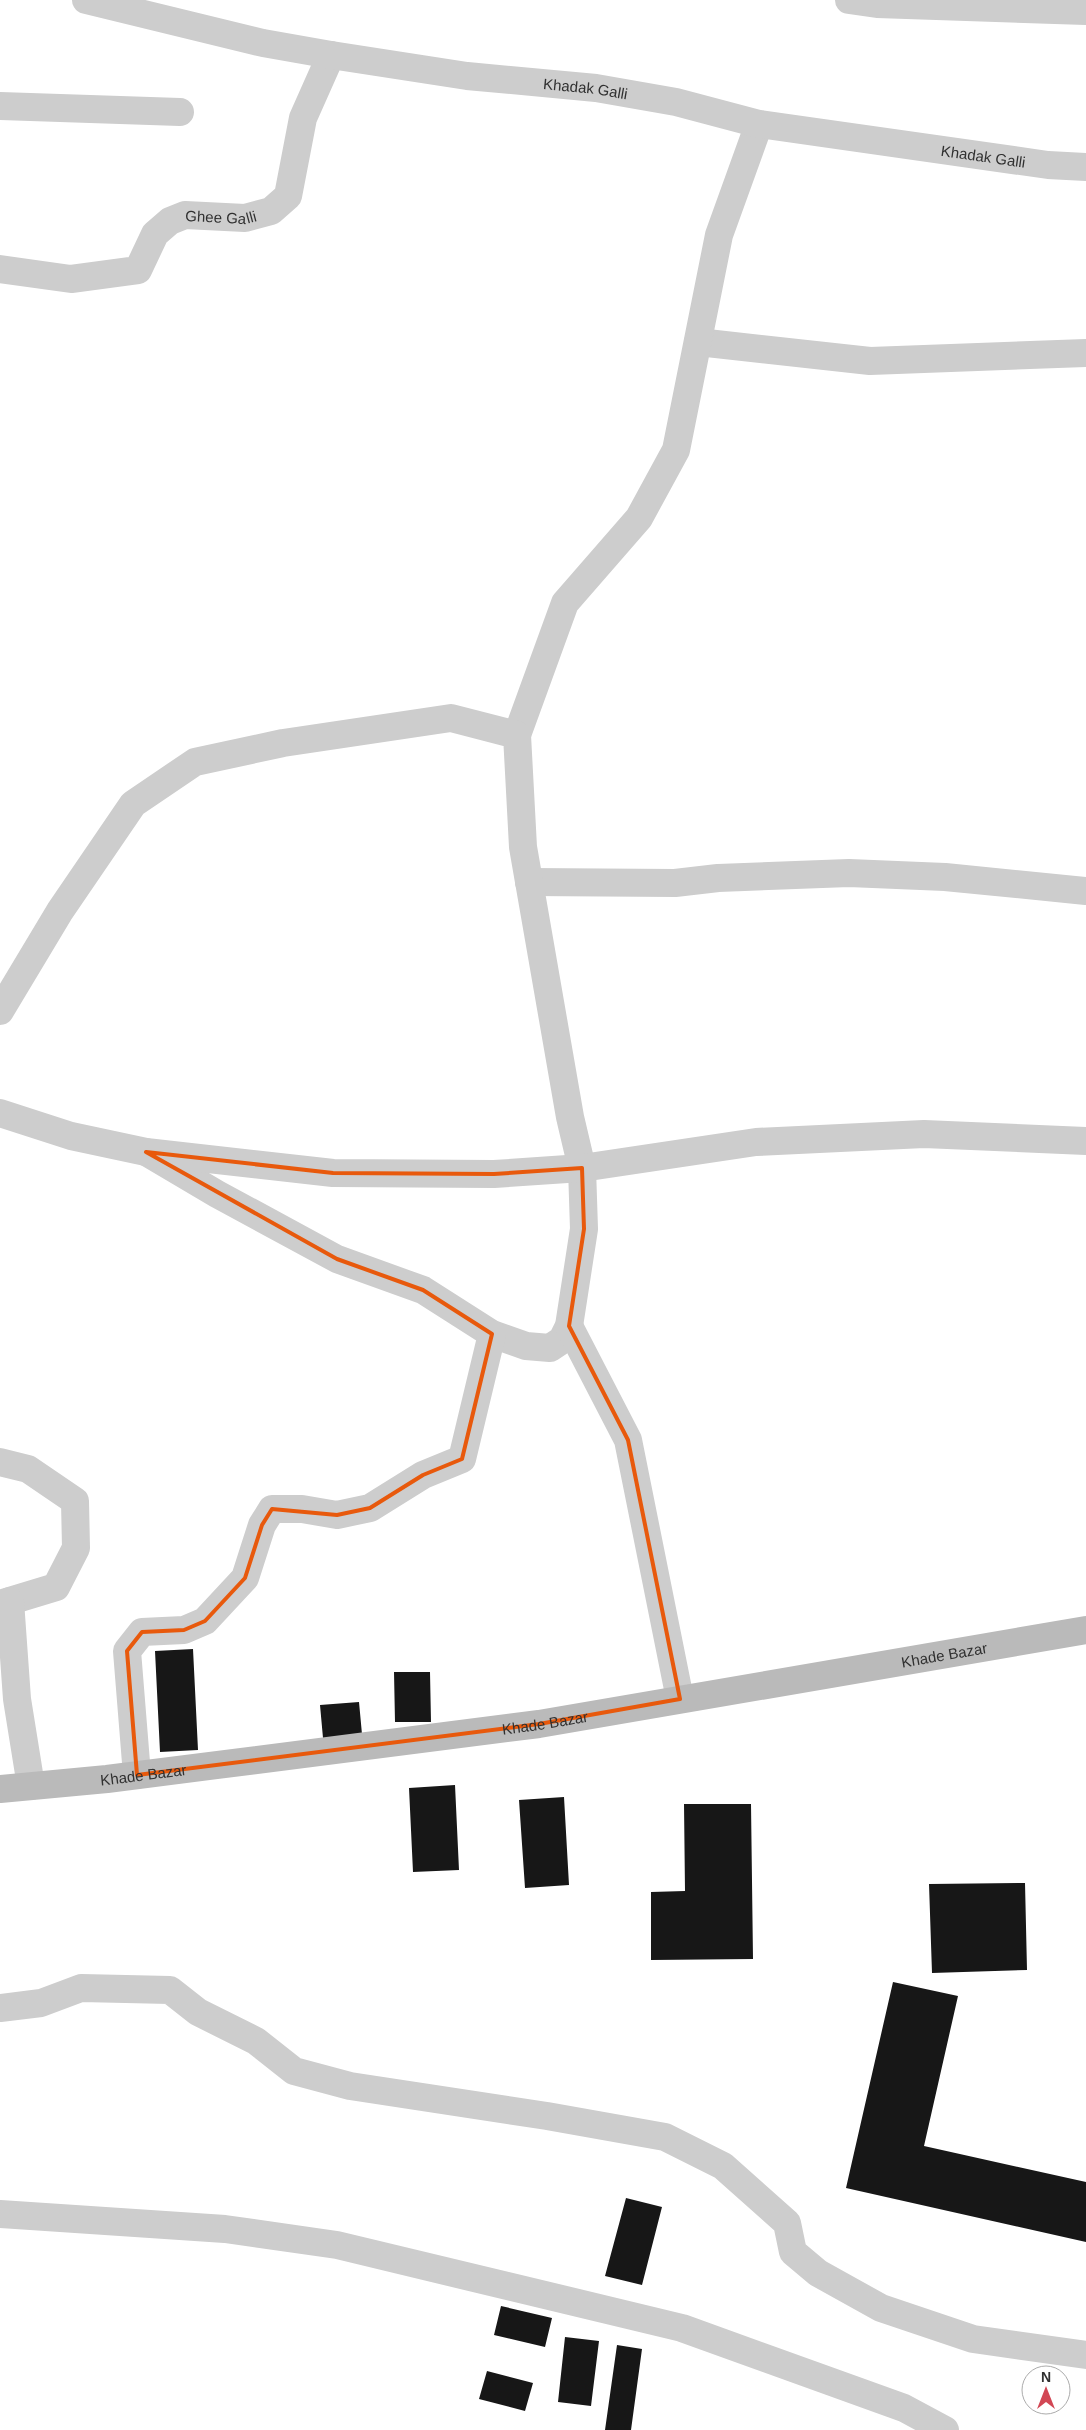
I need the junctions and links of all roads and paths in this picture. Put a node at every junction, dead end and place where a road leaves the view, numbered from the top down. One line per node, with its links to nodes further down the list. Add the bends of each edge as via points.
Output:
1 (86, 0): 4 (street, Khadak Galli, via 263,43)
2 (849, 0): 3 (street, via 877,4)
3 (1086, 11)
4 (331, 55): 7 (street, Khadak Galli, via 467,76 596,88 676,102); 9 (street, Ghee Galli, via 303,118 288,196 271,211 245,218 185,214 155,234 138,270 71,280)
5 (0, 106): 6 (street)
6 (180, 112)
7 (759, 124): 8 (street, Khadak Galli, via 1048,165); 10 (street, via 720,235)
8 (1086, 167)
9 (0, 269)
10 (698, 342): 11 (street, via 870,361); 12 (street, via 676,450 639,518 565,604)
11 (1086, 353)
12 (517, 735): 13 (street, via 523,847); 15 (street, via 451,718 282,744 195,762 133,804 60,911)
13 (529, 882): 14 (street, via 675,883 718,878 849,873 945,877); 19 (street, via 570,1117)
14 (1086, 891)
15 (0, 1010)
16 (0, 1112): 18 (street, via 71,1136)
17 (1086, 1141): 19 (street, via 924,1134 756,1142)
18 (146, 1152): 19 (street, via 333,1173 494,1174); 21 (street, via 337,1259 423,1290)
19 (582, 1168): 20 (street, via 584,1229)
20 (569, 1326): 21 (street, via 562,1340 550,1348 526,1346); 25 (street, via 628,1440)
21 (492, 1334): 26 (street, via 462,1459 423,1475 370,1508 337,1515 302,1509 272,1509 262,1525 245,1578 205,1621 184,1630 142,1632 127,1650)
22 (0, 1462): 23 (street, via 28,1469 75,1502 76,1548 56,1587)
23 (5, 1602): 27 (street)
24 (1086, 1630): 25 (main road, Khade Bazar)
25 (680, 1699): 26 (main road, Khade Bazar, via 539,1724)
26 (137, 1775): 27 (main road, Khade Bazar)
27 (31, 1786): 28 (main road, Khade Bazar)
28 (0, 1789)
29 (0, 2008): 31 (street, via 41,2003 81,1988 170,1990 198,2012 256,2041 294,2071 350,2086 665,2137 723,2166 787,2223 793,2252 818,2273 881,2308 972,2339)
30 (0, 2214): 32 (street, via 225,2229 337,2245 682,2328 904,2408)
31 (1086, 2355)
32 (945, 2430)

